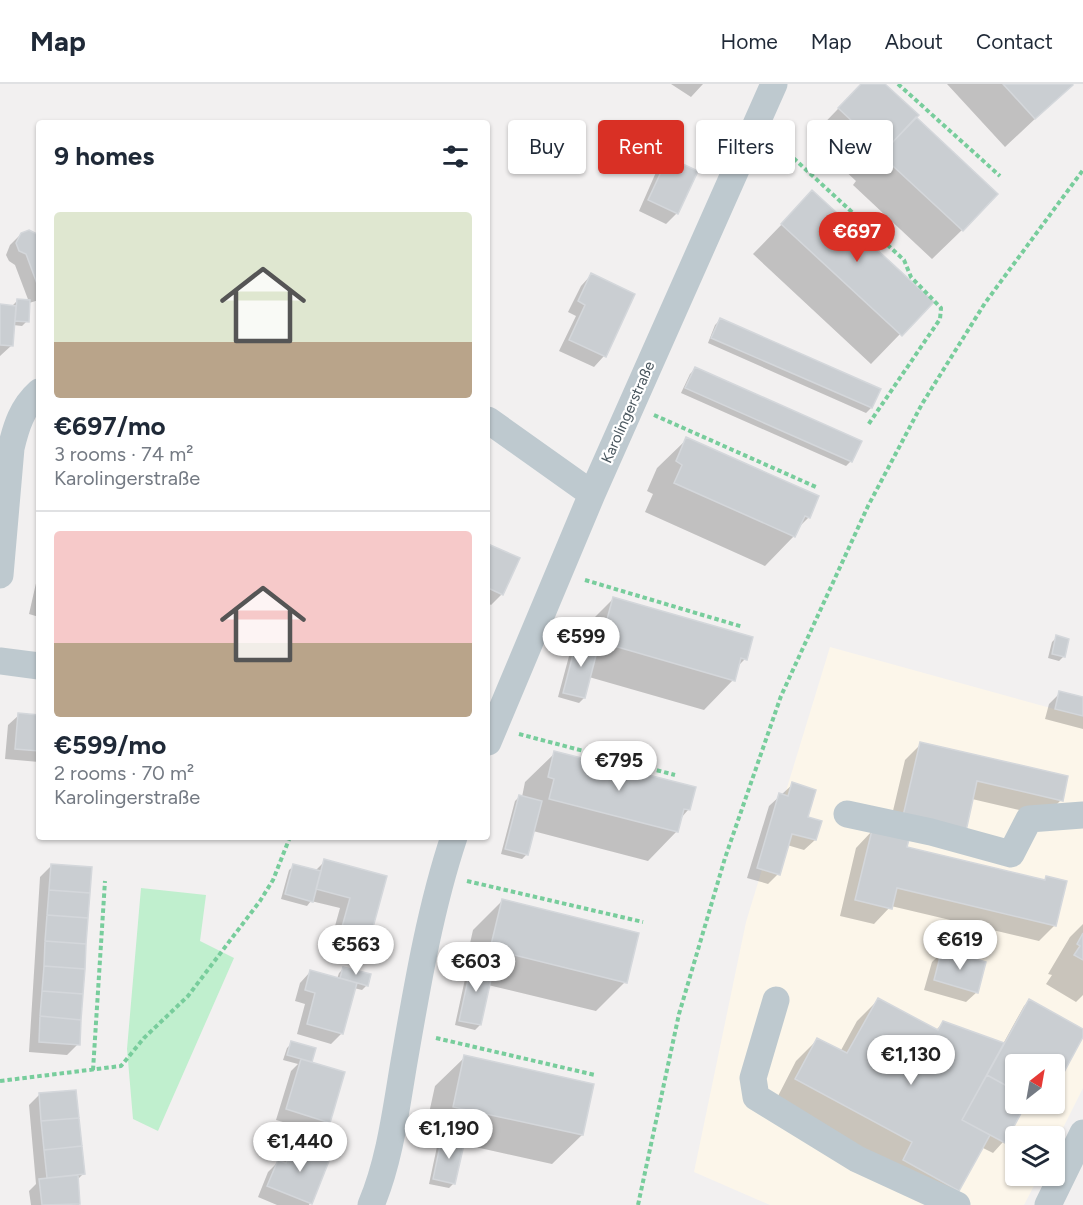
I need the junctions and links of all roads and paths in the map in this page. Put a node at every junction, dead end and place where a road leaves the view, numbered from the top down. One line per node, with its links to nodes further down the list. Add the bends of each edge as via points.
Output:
1 (774, 84): 3 (street, Karolingerstraße)
2 (898, 84): 7 (path)
3 (758, 120)
4 (795, 161): 11 (path, via 904,260 911,277 941,308 940,320)
5 (1083, 170): 35 (path, via 985,303 922,404 868,506 781,696 725,858 678,1014)
6 (734, 174): 9 (street, Karolingerstraße)
7 (1000, 176)
8 (36, 395): 15 (street, via 15,428 11,448)
9 (632, 405): 12 (path); 13 (street, Karolingerstraße)
10 (490, 421): 13 (street)
11 (868, 424)
12 (816, 487)
13 (592, 494): 14 (street, Karolingerstraße)
14 (558, 572): 16 (path); 19 (street, Karolingerstraße)
15 (0, 576)
16 (743, 627)
17 (0, 661): 18 (street)
18 (36, 666)
19 (490, 734): 20 (path)
20 (675, 775)
21 (847, 814): 22 (street, via 1011,854 1029,819)
22 (1083, 815)
23 (289, 840): 30 (path, via 260,902 188,996 121,1066)
24 (453, 840): 25 (street)
25 (443, 876): 27 (path); 29 (street)
26 (105, 881): 30 (path)
27 (643, 922)
28 (776, 1000): 36 (street, via 753,1078 756,1097 857,1159)
29 (409, 1031): 31 (path); 34 (street, via 387,1154)
30 (93, 1070): 32 (path)
31 (595, 1074)
32 (0, 1080)
33 (1083, 1134): 37 (street)
34 (371, 1205)
35 (638, 1205)
36 (957, 1205)
37 (1048, 1205)

